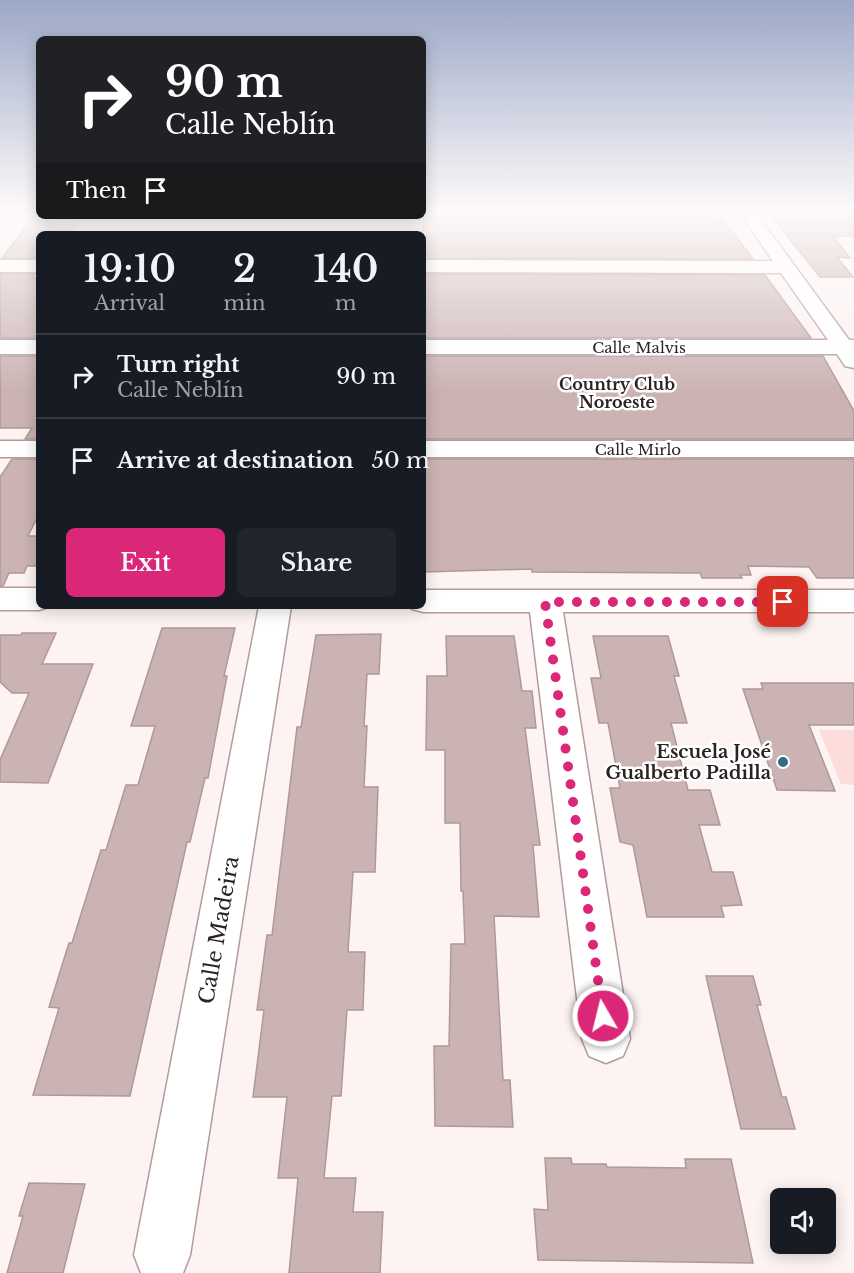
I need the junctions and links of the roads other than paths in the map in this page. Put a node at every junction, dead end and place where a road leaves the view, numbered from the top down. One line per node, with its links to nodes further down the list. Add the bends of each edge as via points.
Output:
1 (790, 272): 5 (street)
2 (0, 347): 3 (street)
3 (36, 347)
4 (426, 347): 5 (street, Calle Malvis)
5 (850, 352)
6 (0, 449): 7 (street)
7 (36, 449)
8 (426, 449): 9 (street, Calle Mirlo)
9 (854, 449)
10 (0, 599): 11 (street)
11 (36, 599)
12 (426, 601): 14 (street)
13 (854, 601): 14 (street)
14 (545, 602): 16 (street)
15 (274, 609): 17 (street, Calle Madeira)
16 (606, 1039)
17 (162, 1255)

